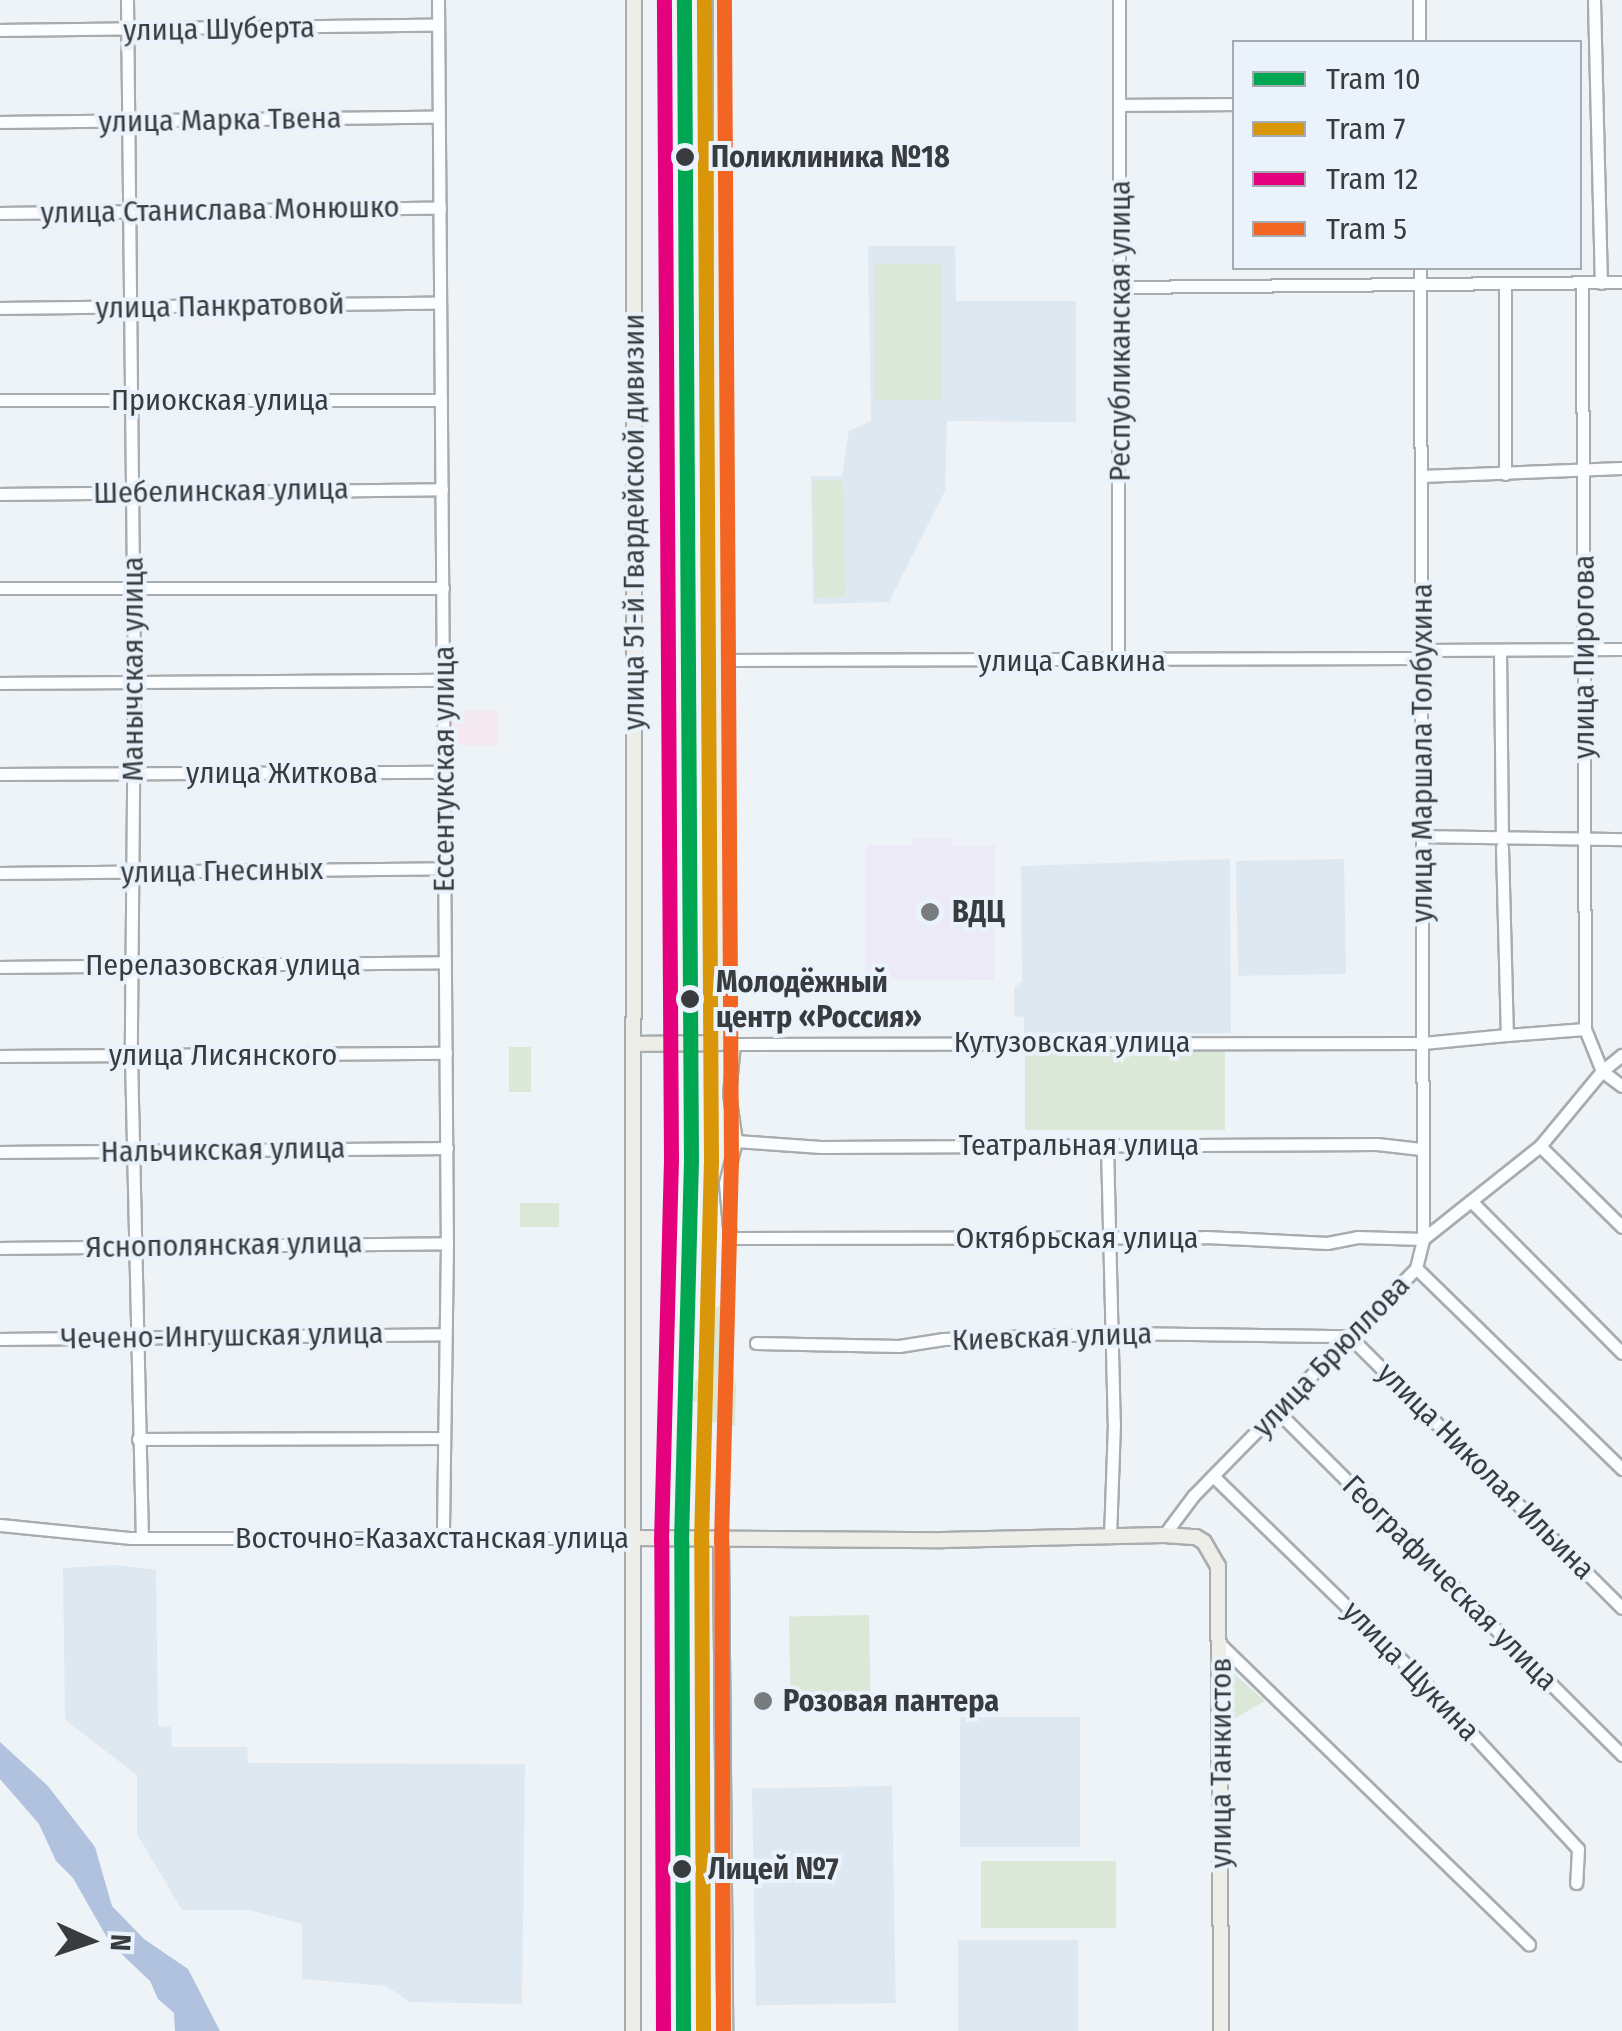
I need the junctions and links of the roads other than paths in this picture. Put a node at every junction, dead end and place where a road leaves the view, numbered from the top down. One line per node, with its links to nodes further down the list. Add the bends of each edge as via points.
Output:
1 (128, 0): 10 (street, Манычская улица)
2 (438, 0): 8 (street, Ессентукская улица)
3 (634, 0): 68 (main road, улица 51-й Гвардейской дивизии)
4 (722, 0): 47 (main road)
5 (1119, 0): 13 (street, Республиканская улица)
6 (1419, 0): 11 (street)
7 (1594, 0): 22 (street)
8 (438, 25): 10 (street, улица Шуберта); 14 (street, Ессентукская улица)
9 (0, 30): 10 (street, улица Шуберта)
10 (127, 31): 15 (street, Манычская улица)
11 (1420, 40)
12 (1232, 104): 13 (street)
13 (1119, 105): 26 (street, Республиканская улица)
14 (439, 116): 15 (street, улица Марка Твена); 17 (street, Ессентукская улица)
15 (128, 121): 16 (street, улица Марка Твена); 18 (street, Манычская улица)
16 (0, 122)
17 (440, 208): 18 (street, улица Станислава Монюшко); 27 (street, Ессентукская улица)
18 (128, 212): 19 (street, улица Станислава Монюшко); 28 (street, Манычская улица)
19 (0, 213)
20 (1420, 270): 23 (street, улица Маршала Толбухина)
21 (1622, 282): 22 (street)
22 (1601, 283): 24 (street)
23 (1420, 284): 25 (street); 26 (street); 36 (street, улица Маршала Толбухина)
24 (1582, 284): 25 (street); 34 (street, улица Пирогова)
25 (1504, 285): 35 (street)
26 (1121, 287): 48 (street, Республиканская улица)
27 (440, 304): 28 (street, улица Панкратовой); 31 (street, Ессентукская улица)
28 (129, 307): 29 (street, улица Панкратовой); 32 (street, Манычская улица)
29 (0, 308)
30 (0, 400): 32 (street, Приокская улица)
31 (441, 400): 32 (street, Приокская улица); 37 (street, Ессентукская улица)
32 (132, 401): 38 (street, Манычская улица)
33 (1622, 468): 34 (street)
34 (1585, 472): 35 (street); 44 (street, улица Пирогова)
35 (1505, 474): 36 (street)
36 (1421, 476): 46 (street, улица Маршала Толбухина)
37 (442, 489): 38 (street, Шебелинская улица); 41 (street, Ессентукская улица)
38 (131, 492): 39 (street, Шебелинская улица); 42 (street, Манычская улица)
39 (0, 494)
40 (0, 588): 42 (street)
41 (442, 588): 42 (street); 49 (street, Ессентукская улица)
42 (134, 589): 50 (street, Манычская улица)
43 (1500, 650): 44 (street, улица Савкина); 46 (street, улица Савкина); 58 (street)
44 (1581, 650): 45 (street, улица Савкина); 56 (street, улица Пирогова)
45 (1622, 650)
46 (1422, 654): 48 (street, улица Савкина); 55 (street, улица Маршала Толбухина)
47 (721, 660): 48 (street, улица Савкина); 69 (main road)
48 (1118, 661)
49 (443, 680): 50 (street); 52 (street, Ессентукская улица)
50 (134, 682): 51 (street); 54 (street, Манычская улица)
51 (0, 683)
52 (444, 772): 54 (street, улица Житкова); 59 (street, Ессентукская улица)
53 (0, 774): 54 (street, улица Житкова)
54 (134, 774): 60 (street, Манычская улица)
55 (1422, 836): 58 (street); 67 (street, улица Маршала Толбухина)
56 (1586, 838): 57 (street); 58 (street); 65 (street, улица Пирогова)
57 (1622, 839)
58 (1502, 841): 66 (street)
59 (444, 868): 60 (street, улица Гнесиных); 62 (street, Ессентукская улица)
60 (134, 872): 61 (street, улица Гнесиных); 63 (street, Манычская улица)
61 (0, 873)
62 (445, 962): 63 (street, Перелазовская улица); 70 (street, Ессентукская улица)
63 (132, 965): 64 (street, Перелазовская улица); 73 (street, Манычская улица)
64 (0, 967)
65 (1585, 1030): 66 (street, Кутузовская улица); 74 (street)
66 (1506, 1036): 67 (street, Кутузовская улица)
67 (1423, 1042): 69 (street, Кутузовская улица); 80 (street, улица Маршала Толбухина)
68 (636, 1044): 69 (main road); 108 (main road, улица 51-й Гвардейской дивизии)
69 (727, 1044): 76 (street)
70 (446, 1053): 73 (street, улица Лисянского); 79 (street, Ессентукская улица)
71 (1622, 1055): 74 (street, улица Брюллова)
72 (0, 1056): 73 (street, улица Лисянского)
73 (131, 1056): 81 (street, Манычская улица)
74 (1602, 1070): 75 (street); 78 (street, улица Брюллова)
75 (1622, 1086)
76 (736, 1141): 77 (street, Театральная улица); 85 (street, Октябрьская улица, via 725,1184 730,1238)
77 (1107, 1146): 80 (street, Театральная улица); 85 (street)
78 (1540, 1146): 83 (street, улица Брюллова); 84 (street)
79 (446, 1148): 81 (street, Нальчикская улица); 87 (street, Ессентукская улица)
80 (1421, 1149): 86 (street, улица Маршала Толбухина)
81 (134, 1151): 82 (street, Нальчикская улица); 88 (street, Манычская улица)
82 (0, 1152)
83 (1470, 1201): 86 (street, улица Брюллова); 97 (street)
84 (1622, 1228)
85 (1111, 1238): 86 (street, Октябрьская улица); 92 (street)
86 (1422, 1240): 90 (street, улица Брюллова)
87 (447, 1243): 88 (street, Яснополянская улица); 91 (street, Ессентукская улица)
88 (134, 1247): 89 (street, Яснополянская улица); 94 (street, Манычская улица)
89 (0, 1248)
90 (1416, 1268): 93 (street, улица Брюллова); 101 (street)
91 (443, 1334): 94 (street, Чечено-Ингушская улица); 99 (street, Ессентукская улица)
92 (1112, 1336): 93 (street, Киевская улица); 96 (street, Киевская улица, via 899,1346); 105 (street)
93 (1349, 1336): 98 (street, улица Брюллова); 110 (street, улица Николая Ильина)
94 (134, 1337): 95 (street, Чечено-Ингушская улица); 100 (street)
95 (0, 1339)
96 (756, 1343)
97 (1622, 1353)
98 (1278, 1412): 102 (street, улица Брюллова); 112 (street, Географическая улица)
99 (443, 1438): 100 (street); 106 (street, Ессентукская улица)
100 (138, 1439): 107 (street)
101 (1622, 1469)
102 (1213, 1476): 104 (street, улица Брюллова); 113 (street, улица Щукина, via 1424,1682 1578,1849)
103 (0, 1525): 107 (street, Восточно-Казахстанская улица)
104 (1164, 1535): 105 (main road, Восточно-Казахстанская улица); 111 (main road, улица Танкистов, via 1196,1536 1216,1557)
105 (1110, 1536): 109 (main road, Восточно-Казахстанская улица)
106 (442, 1537): 107 (street, Восточно-Казахстанская улица); 108 (street, Восточно-Казахстанская улица)
107 (142, 1538)
108 (634, 1538): 109 (main road, Восточно-Казахстанская улица); 115 (main road, улица 51-й Гвардейской дивизии)
109 (721, 1541): 116 (main road)
110 (1622, 1608)
111 (1220, 1644): 114 (street); 117 (main road, улица Танкистов)
112 (1622, 1755)
113 (1576, 1883)
114 (1529, 1945)
115 (634, 2031)
116 (725, 2031)
117 (1221, 2031)

